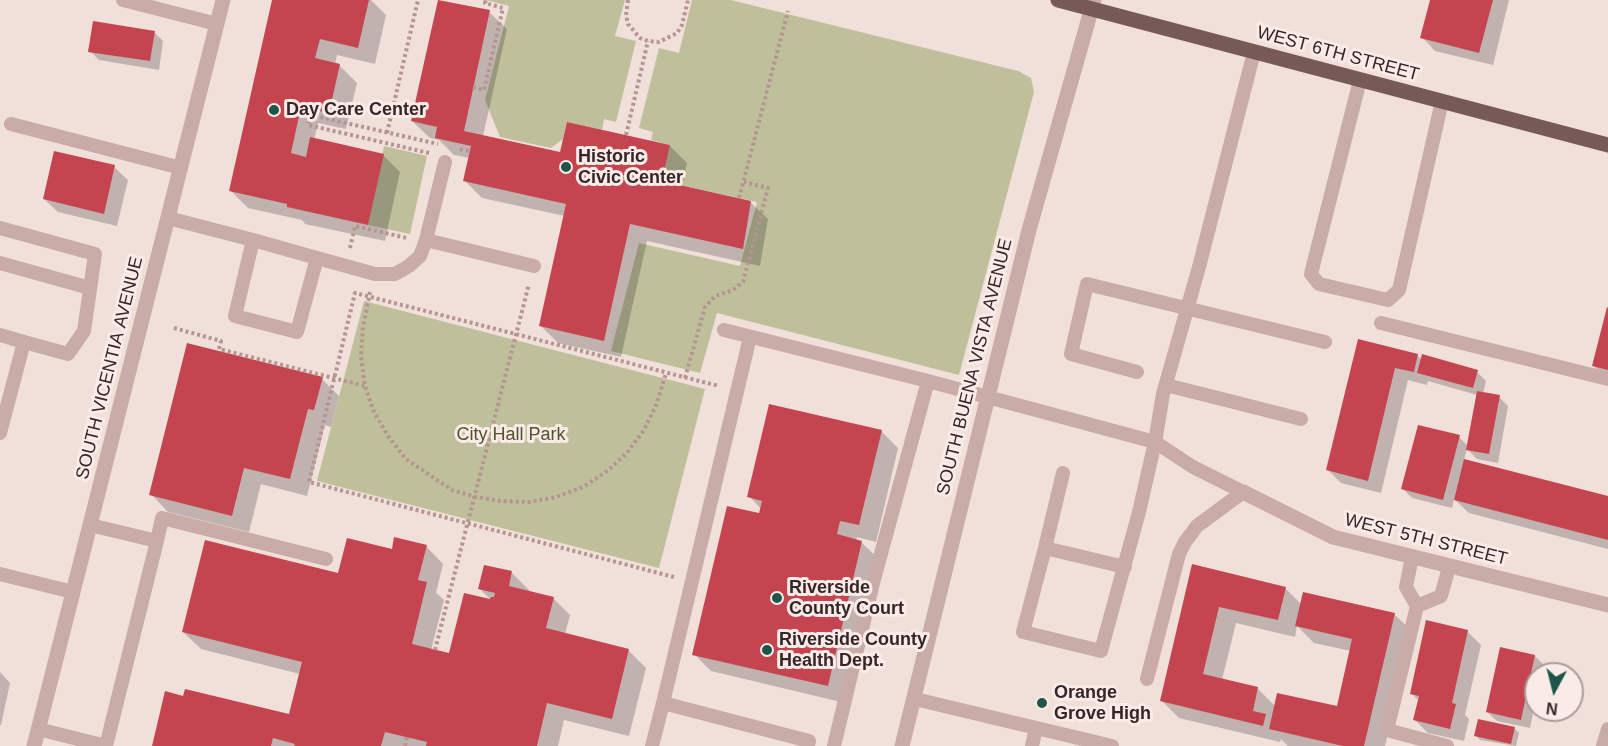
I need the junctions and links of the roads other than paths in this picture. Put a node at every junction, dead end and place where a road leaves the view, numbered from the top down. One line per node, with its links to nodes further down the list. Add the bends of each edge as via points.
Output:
1 (123, 0): 4 (lane)
2 (223, 0): 6 (street, SOUTH VICENTIA AVENUE)
3 (1058, 0): 5 (main road, WEST 6TH STREET)
4 (146, 3): 6 (lane)
5 (1093, 5): 7 (main road, WEST 6TH STREET); 33 (street, SOUTH BUENA VISTA AVENUE, via 1041,183)
6 (217, 24): 13 (street, SOUTH VICENTIA AVENUE)
7 (1254, 52): 8 (main road, WEST 6TH STREET); 22 (lane)
8 (1360, 80): 9 (main road, WEST 6TH STREET); 9 (lane, via 1311,274 1319,284 1388,300 1399,290)
9 (1442, 101): 11 (main road, WEST 6TH STREET)
10 (11, 124): 13 (lane)
11 (1608, 145)
12 (445, 162): 17 (lane)
13 (181, 168): 14 (street, SOUTH VICENTIA AVENUE)
14 (168, 218): 16 (lane); 39 (street, SOUTH VICENTIA AVENUE)
15 (0, 228): 21 (lane, via 95,254)
16 (253, 240): 18 (lane); 18 (lane, via 235,316 297,332)
17 (426, 240): 18 (lane, via 420,256 395,274 375,274); 20 (lane)
18 (317, 258)
19 (0, 263): 21 (lane)
20 (534, 266)
21 (90, 288): 27 (lane, via 84,331 68,354)
22 (1187, 309): 28 (lane); 29 (lane, via 1087,284 1071,354); 32 (lane)
23 (1381, 323): 30 (lane)
24 (724, 330): 26 (lane)
25 (0, 335): 27 (lane)
26 (750, 337): 31 (lane); 52 (lane)
27 (24, 342): 35 (lane)
28 (1325, 342)
29 (1137, 372)
30 (1608, 379)
31 (928, 381): 33 (lane); 60 (lane)
32 (1166, 385): 34 (lane); 36 (lane)
33 (988, 397): 36 (lane); 51 (street, SOUTH BUENA VISTA AVENUE)
34 (1301, 419)
35 (0, 433)
36 (1155, 442): 38 (lane); 44 (lane)
37 (1063, 473): 41 (lane)
38 (1243, 492): 42 (street, WEST 5TH STREET, via 1333,537); 50 (lane, via 1197,526 1179,554)
39 (90, 525): 40 (lane); 47 (street, SOUTH VICENTIA AVENUE)
40 (157, 542): 43 (lane, via 162,518); 58 (lane)
41 (1045, 548): 44 (lane); 44 (lane, via 1023,632 1101,651)
42 (1412, 557): 45 (street, WEST 5TH STREET); 49 (lane, via 1406,587)
43 (326, 559)
44 (1125, 567)
45 (1449, 567): 48 (street, WEST 5TH STREET); 49 (lane, via 1441,596)
46 (0, 574): 47 (lane)
47 (73, 592): 54 (street, SOUTH VICENTIA AVENUE)
48 (1608, 605)
49 (1417, 606): 64 (lane, via 1387,730)
50 (1147, 679)
51 (915, 699): 53 (lane); 61 (street, SOUTH BUENA VISTA AVENUE)
52 (663, 703): 56 (lane); 59 (lane)
53 (1036, 728): 62 (lane); 63 (lane)
54 (38, 729): 57 (street, SOUTH VICENTIA AVENUE); 58 (lane)
55 (1608, 729): 65 (lane)
56 (808, 743): 60 (lane)
57 (34, 746)
58 (106, 746)
59 (651, 746)
60 (832, 746)
61 (902, 746)
62 (1032, 746)
63 (1112, 746)
64 (1447, 746)
65 (1603, 746)

